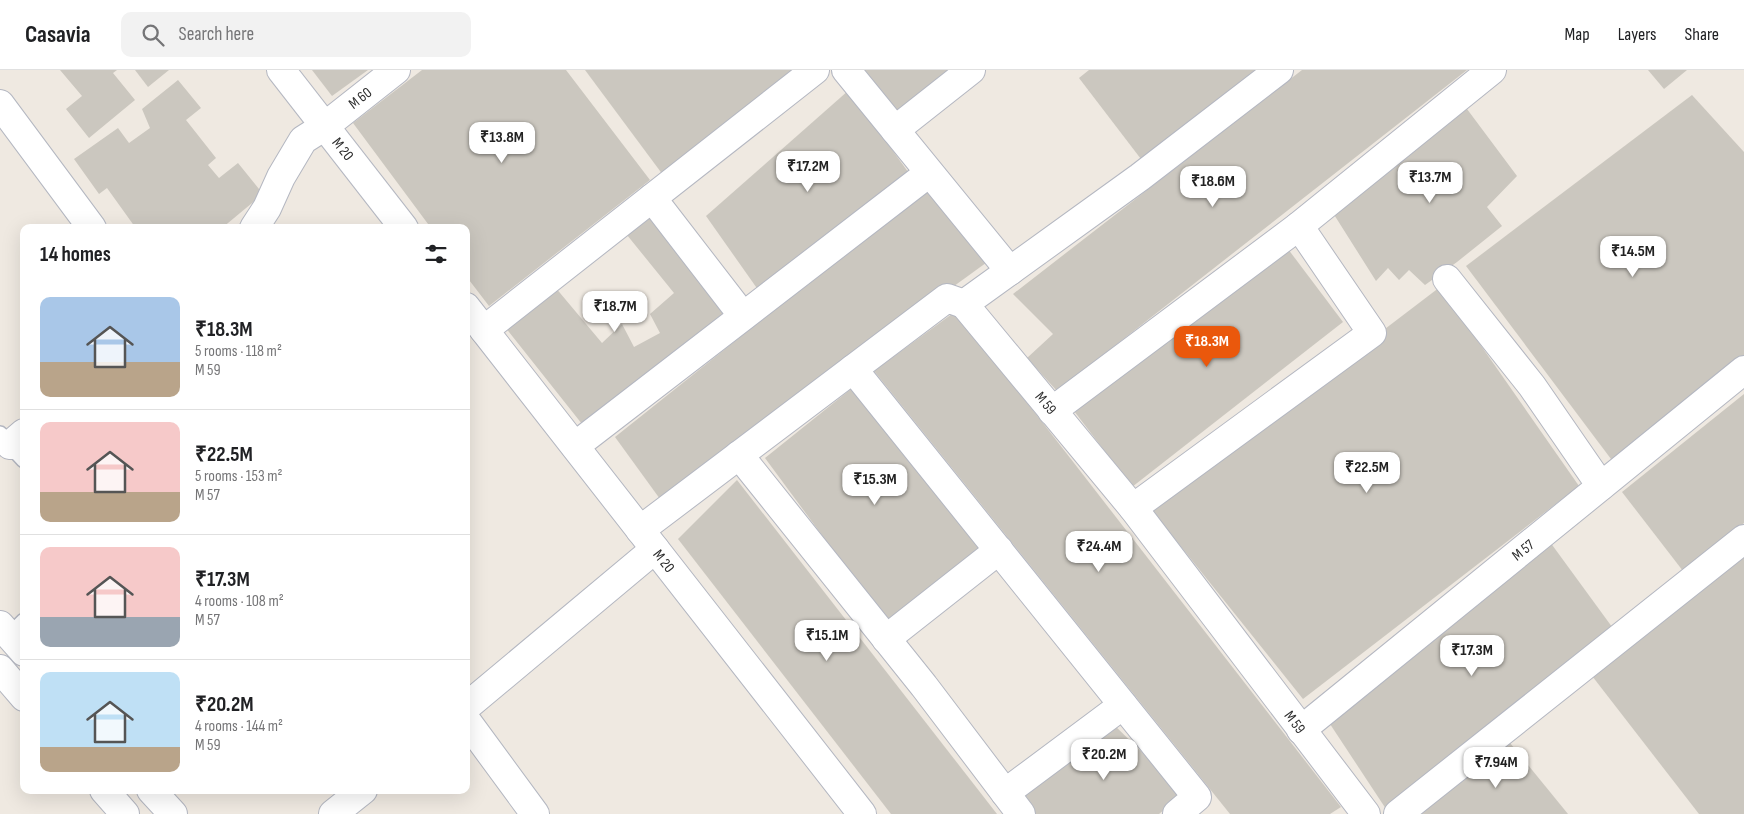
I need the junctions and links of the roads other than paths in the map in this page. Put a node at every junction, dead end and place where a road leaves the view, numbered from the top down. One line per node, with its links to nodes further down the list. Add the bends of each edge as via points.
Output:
1 (281, 70): 9 (street, M 20)
2 (396, 70): 9 (street, M 60)
3 (815, 70): 12 (street)
4 (846, 70): 10 (street)
5 (971, 70): 10 (street)
6 (1279, 70): 17 (street, via 1140,177)
7 (1492, 70): 16 (street)
8 (0, 104): 13 (street)
9 (325, 126): 14 (street, M 60, via 303,140); 15 (street, M 20)
10 (895, 130): 11 (street)
11 (929, 172): 17 (street); 21 (street)
12 (652, 198): 21 (street); 22 (street)
13 (89, 224)
14 (257, 224)
15 (401, 224)
16 (1299, 226): 25 (street); 29 (street, via 1372,333)
17 (1010, 271): 19 (street)
18 (1447, 279): 28 (street, via 1532,386)
19 (964, 304): 23 (street, via 947,298); 25 (street, M 59)
20 (470, 312): 22 (street, M 20)
21 (744, 316): 26 (street)
22 (484, 330): 26 (street, M 20)
23 (853, 368): 27 (street); 32 (street)
24 (1744, 370): 28 (street, M 57)
25 (1052, 411): 29 (street, M 59)
26 (575, 446): 31 (street, M 20)
27 (739, 455): 31 (street); 33 (street)
28 (1600, 486): 39 (street, M 57)
29 (1133, 508): 39 (street, M 59)
30 (1744, 539): 51 (street)
31 (648, 540): 36 (street); 49 (street, M 20)
32 (999, 550): 33 (street); 37 (street)
33 (886, 639): 43 (street)
34 (0, 669): 35 (street)
35 (20, 692)
36 (470, 703)
37 (1123, 705): 43 (street); 44 (street)
38 (470, 725): 48 (street)
39 (1301, 730): 50 (street, M 59)
40 (108, 794): 45 (street)
41 (155, 794): 46 (street)
42 (358, 794): 47 (street)
43 (1013, 804)
44 (1195, 809)
45 (125, 814)
46 (173, 814)
47 (333, 814)
48 (535, 814)
49 (862, 814)
50 (1366, 814)
51 (1398, 814)

